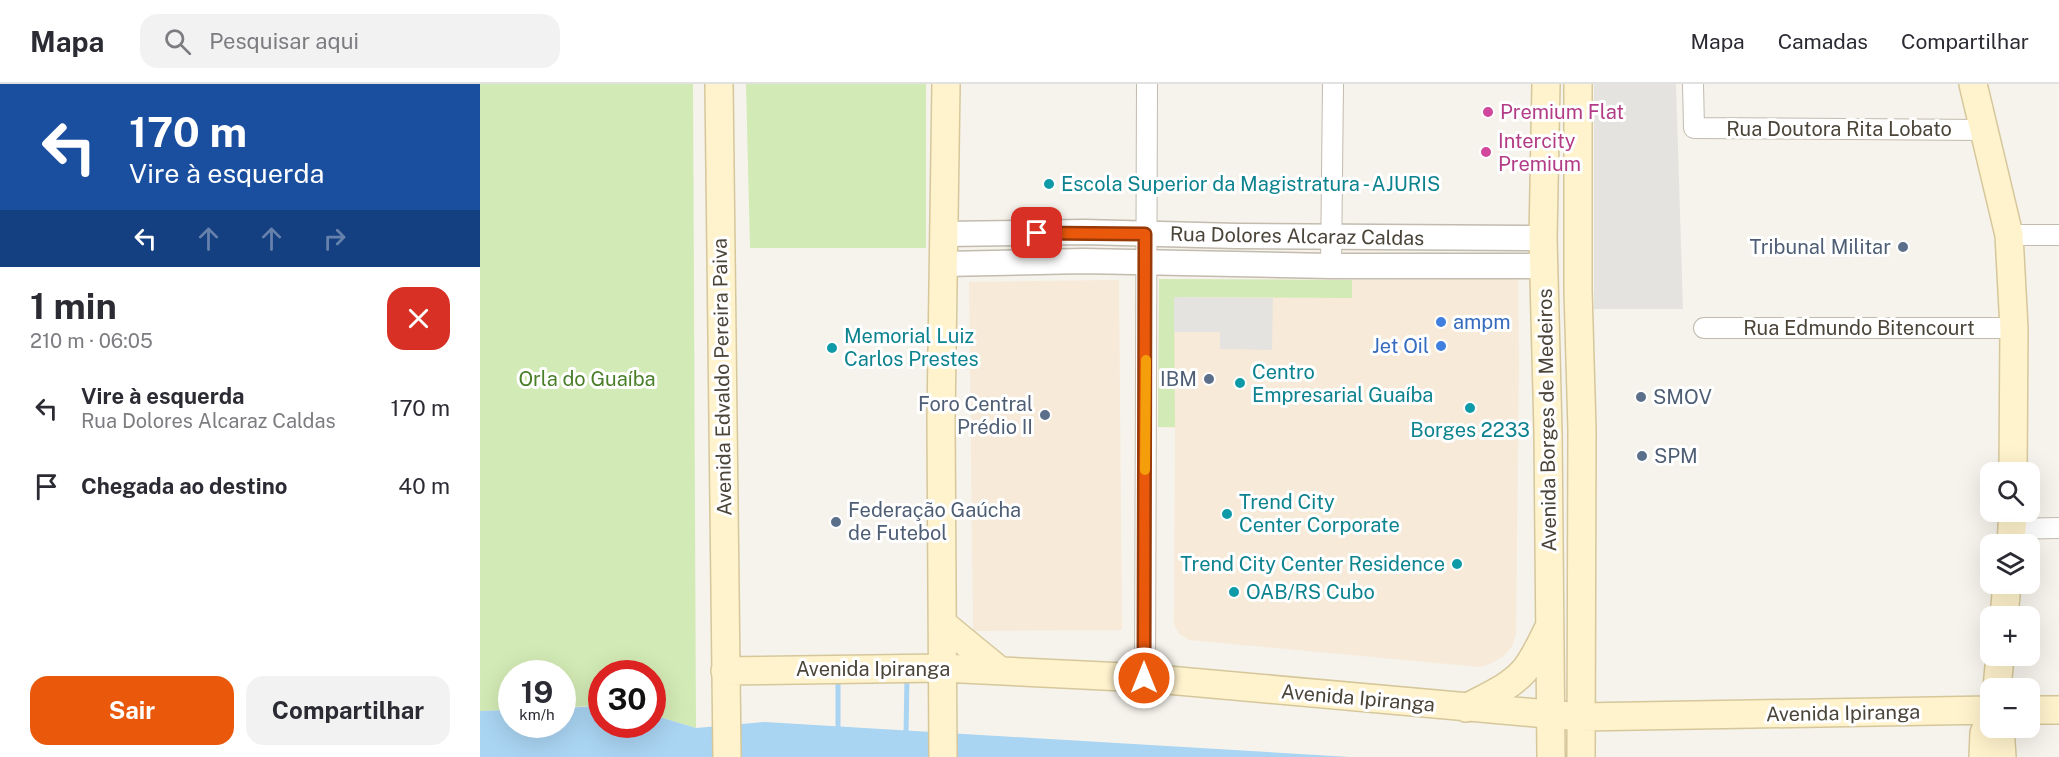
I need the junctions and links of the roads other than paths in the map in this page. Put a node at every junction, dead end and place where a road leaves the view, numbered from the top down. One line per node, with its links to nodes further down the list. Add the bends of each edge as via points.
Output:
1 (719, 84): 32 (main road, Avenida Edvaldo Pereira Paiva)
2 (946, 84): 11 (main road)
3 (1147, 84): 12 (street)
4 (1333, 84): 15 (street)
5 (1546, 84): 16 (main road, Avenida Borges de Medeiros)
6 (1578, 84): 22 (main road, Avenida Borges de Medeiros)
7 (1693, 84): 9 (street, Rua Doutora Rita Lobato, via 1694,128)
8 (1973, 84): 9 (main road)
9 (1984, 130): 14 (main road)
10 (1084, 232): 11 (street, Rua Dolores Alcaraz Caldas); 12 (street, Rua Dolores Alcaraz Caldas); 17 (street)
11 (944, 234): 19 (main road)
12 (1145, 234): 15 (street, Rua Dolores Alcaraz Caldas); 18 (street)
13 (2059, 235): 14 (street)
14 (2008, 236): 24 (main road)
15 (1331, 237): 16 (street, Rua Dolores Alcaraz Caldas); 20 (street)
16 (1543, 238): 21 (main road, Avenida Borges de Medeiros)
17 (1083, 261): 18 (street, Rua Dolores Alcaraz Caldas); 19 (street, Rua Dolores Alcaraz Caldas)
18 (1146, 262): 20 (street, Rua Dolores Alcaraz Caldas); 33 (street)
19 (944, 264): 28 (main road)
20 (1331, 266): 21 (street, Rua Dolores Alcaraz Caldas)
21 (1544, 266): 22 (main road); 29 (main road, Avenida Borges de Medeiros)
22 (1578, 290): 39 (main road, Avenida Borges de Medeiros, via 1582,430)
23 (1704, 328): 24 (street, Rua Edmundo Bitencourt)
24 (2014, 328): 25 (main road)
25 (2013, 462)
26 (2012, 528): 27 (street)
27 (2059, 528)
28 (943, 624): 30 (main road); 31 (main road)
29 (1550, 626): 34 (main road, via 1523,672); 38 (main road, Avenida Borges de Medeiros)
30 (942, 668): 31 (main road, Avenida Ipiranga); 32 (main road, Avenida Ipiranga); 41 (main road)
31 (999, 670): 33 (main road, Avenida Ipiranga)
32 (725, 671): 40 (main road, Avenida Edvaldo Pereira Paiva)
33 (1144, 678): 34 (main road, Avenida Ipiranga)
34 (1466, 708): 38 (main road, Avenida Ipiranga)
35 (2040, 710): 36 (main road)
36 (2059, 710)
37 (1980, 734): 39 (main road, Avenida Ipiranga)
38 (1550, 738): 39 (main road, Avenida Ipiranga)
39 (1581, 738)
40 (727, 757)
41 (944, 757)

